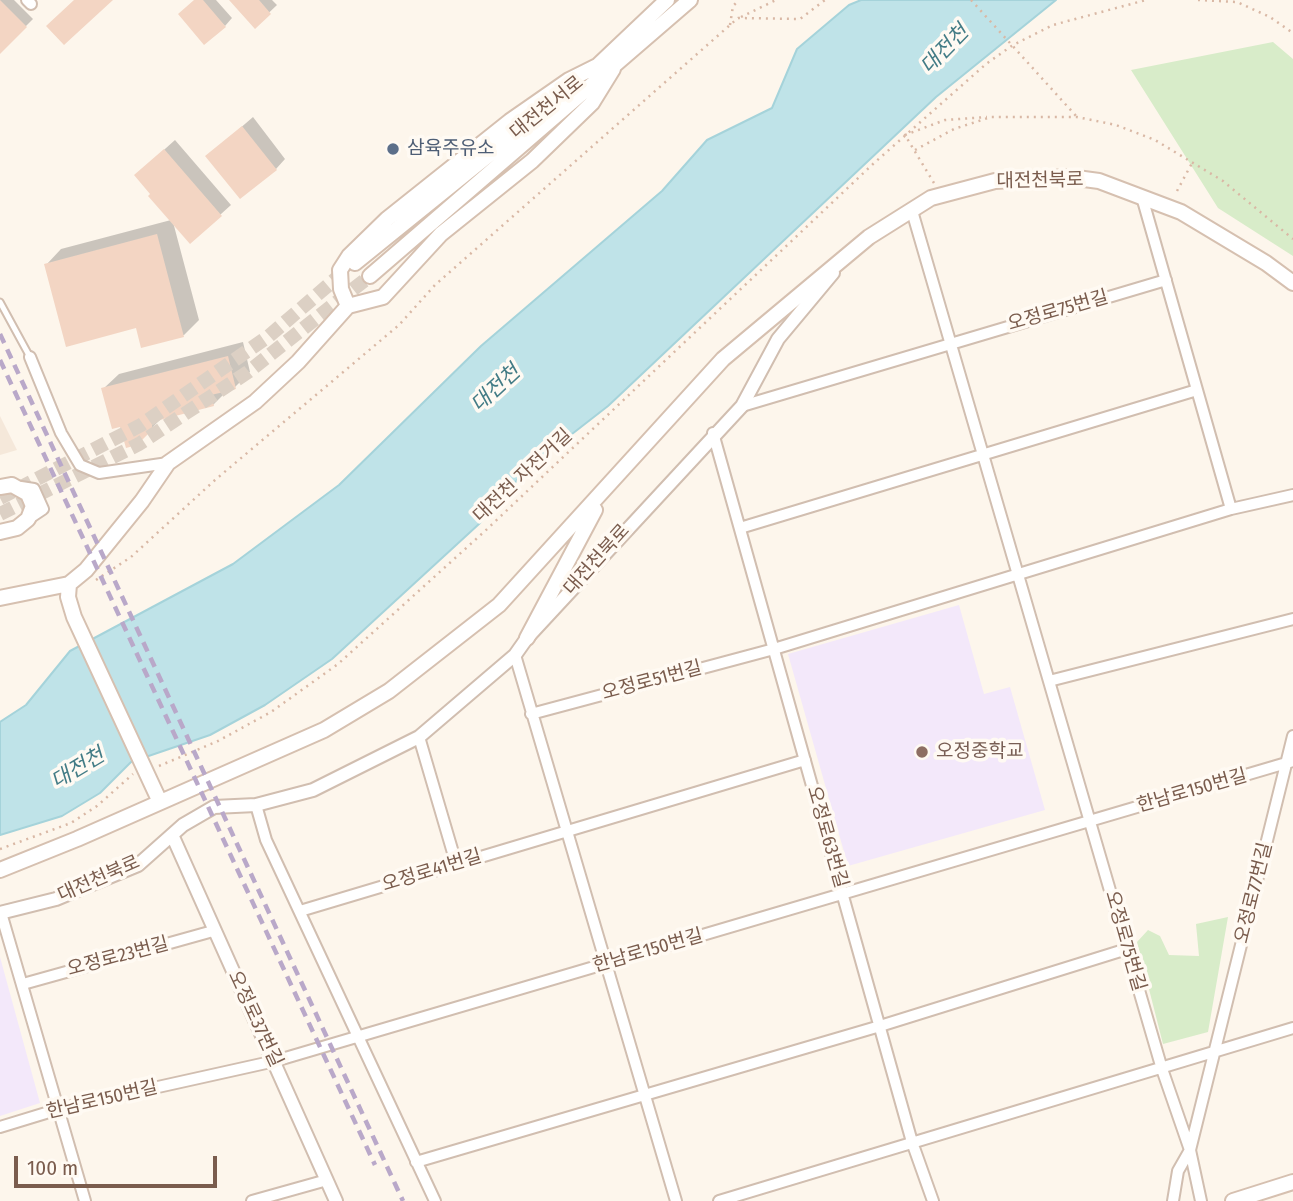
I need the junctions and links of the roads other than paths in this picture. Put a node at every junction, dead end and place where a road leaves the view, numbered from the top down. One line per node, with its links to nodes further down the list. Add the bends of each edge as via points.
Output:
1 (667, 0): 3 (main road, 대전천서로)
2 (690, 0): 3 (main road)
3 (606, 67): 7 (main road, 대전천서로); 8 (main road); 12 (main road, via 592,103 532,162 441,234 383,297); 12 (main road, via 569,80 387,219 340,270)
4 (1142, 197): 5 (main road, 대전천북로, via 1099,181 1069,177 995,181 940,195); 9 (street); 10 (main road, 대전천북로, via 1209,229)
5 (912, 211): 6 (main road, 대전천북로); 13 (street, 오정로75번길)
6 (847, 255): 16 (street, 대전천북로, via 778,339); 21 (main road, via 723,359)
7 (355, 263)
8 (370, 276)
9 (1166, 281): 13 (street, 오정로75번길); 15 (street)
10 (1293, 283)
11 (0, 302): 14 (lane)
12 (348, 306): 19 (main road, via 255,402)
13 (950, 342): 16 (street, 오정로75번길); 18 (street, 오정로75번길)
14 (30, 357): 19 (street, via 61,433 80,465 99,473)
15 (1197, 390): 18 (street); 23 (street)
16 (742, 405): 17 (street, 대전천북로)
17 (713, 433): 24 (street, 오정로63번길); 30 (street, 대전천북로)
18 (983, 453): 24 (street); 26 (street, 오정로75번길)
19 (168, 463): 27 (main road, via 86,570)
20 (6, 486): 25 (main road, via 28,494 33,506 28,519 17,528)
21 (606, 490): 30 (main road); 39 (main road, via 499,604 389,691 324,730)
22 (1293, 495): 23 (street)
23 (1231, 509): 26 (street)
24 (740, 528): 31 (street, 오정로63번길)
25 (0, 532)
26 (1018, 573): 31 (street); 33 (street, 오정로75번길)
27 (69, 584): 28 (main road); 39 (main road, via 74,617)
28 (0, 598)
29 (1293, 619): 33 (street)
30 (527, 638): 32 (street, 대전천북로)
31 (774, 649): 34 (street, 오정로51번길); 37 (street, 오정로63번길)
32 (515, 655): 34 (street); 36 (street, 대전천북로)
33 (1049, 681): 41 (street, 오정로75번길)
34 (531, 714): 42 (street)
35 (1293, 736): 38 (street, 오정로77번길)
36 (419, 737): 40 (street, 대전천북로, via 313,790); 45 (street)
37 (805, 760): 42 (street); 48 (street, 오정로63번길)
38 (1290, 762): 41 (street, 한남로150번길); 58 (street, 오정로77번길)
39 (160, 802): 44 (main road)
40 (256, 804): 43 (street, 대전천북로, via 214,807 183,825); 49 (street, via 266,841)
41 (1090, 821): 48 (street, 한남로150번길); 52 (street, 오정로75번길)
42 (565, 832): 45 (street, 오정로41번길); 53 (street)
43 (173, 837): 50 (street, 대전천북로, via 138,865 57,899); 51 (street, 오정로37번길)
44 (77, 839): 46 (main road); 47 (main road)
45 (456, 863): 49 (street, 오정로41번길)
46 (0, 870)
47 (0, 877)
48 (843, 894): 53 (street, 한남로150번길); 55 (street, 오정로63번길)
49 (300, 911): 57 (street)
50 (1, 913): 54 (street)
51 (213, 931): 54 (street, 오정로23번길); 59 (street, 오정로37번길)
52 (1127, 949): 55 (street); 60 (street, 오정로75번길)
53 (604, 964): 57 (street, 한남로150번길); 61 (street)
54 (23, 984): 62 (street)
55 (880, 1026): 61 (street); 64 (street, 오정로63번길)
56 (1293, 1028): 58 (street)
57 (357, 1037): 59 (street, 한남로150번길); 66 (street)
58 (1214, 1051): 60 (street); 65 (street, 오정로77번길)
59 (275, 1060): 62 (street, 한남로150번길); 67 (street, 오정로37번길)
60 (1162, 1069): 64 (street); 65 (street, 오정로75번길)
61 (644, 1096): 66 (street); 73 (street)
62 (59, 1109): 63 (street, 한남로150번길); 69 (street)
63 (0, 1127)
64 (912, 1142): 74 (street); 75 (street, 오정로63번길)
65 (1190, 1150): 76 (street, 오정로77번길, via 1178,1171); 77 (street, 오정로75번길)
66 (416, 1162): 72 (street)
67 (327, 1180): 70 (street); 71 (street, 오정로37번길)
68 (1293, 1182): 78 (main road)
69 (85, 1201)
70 (252, 1201)
71 (337, 1201)
72 (435, 1201)
73 (676, 1201)
74 (719, 1201)
75 (933, 1201)
76 (1172, 1201)
77 (1202, 1201)
78 (1233, 1201)

